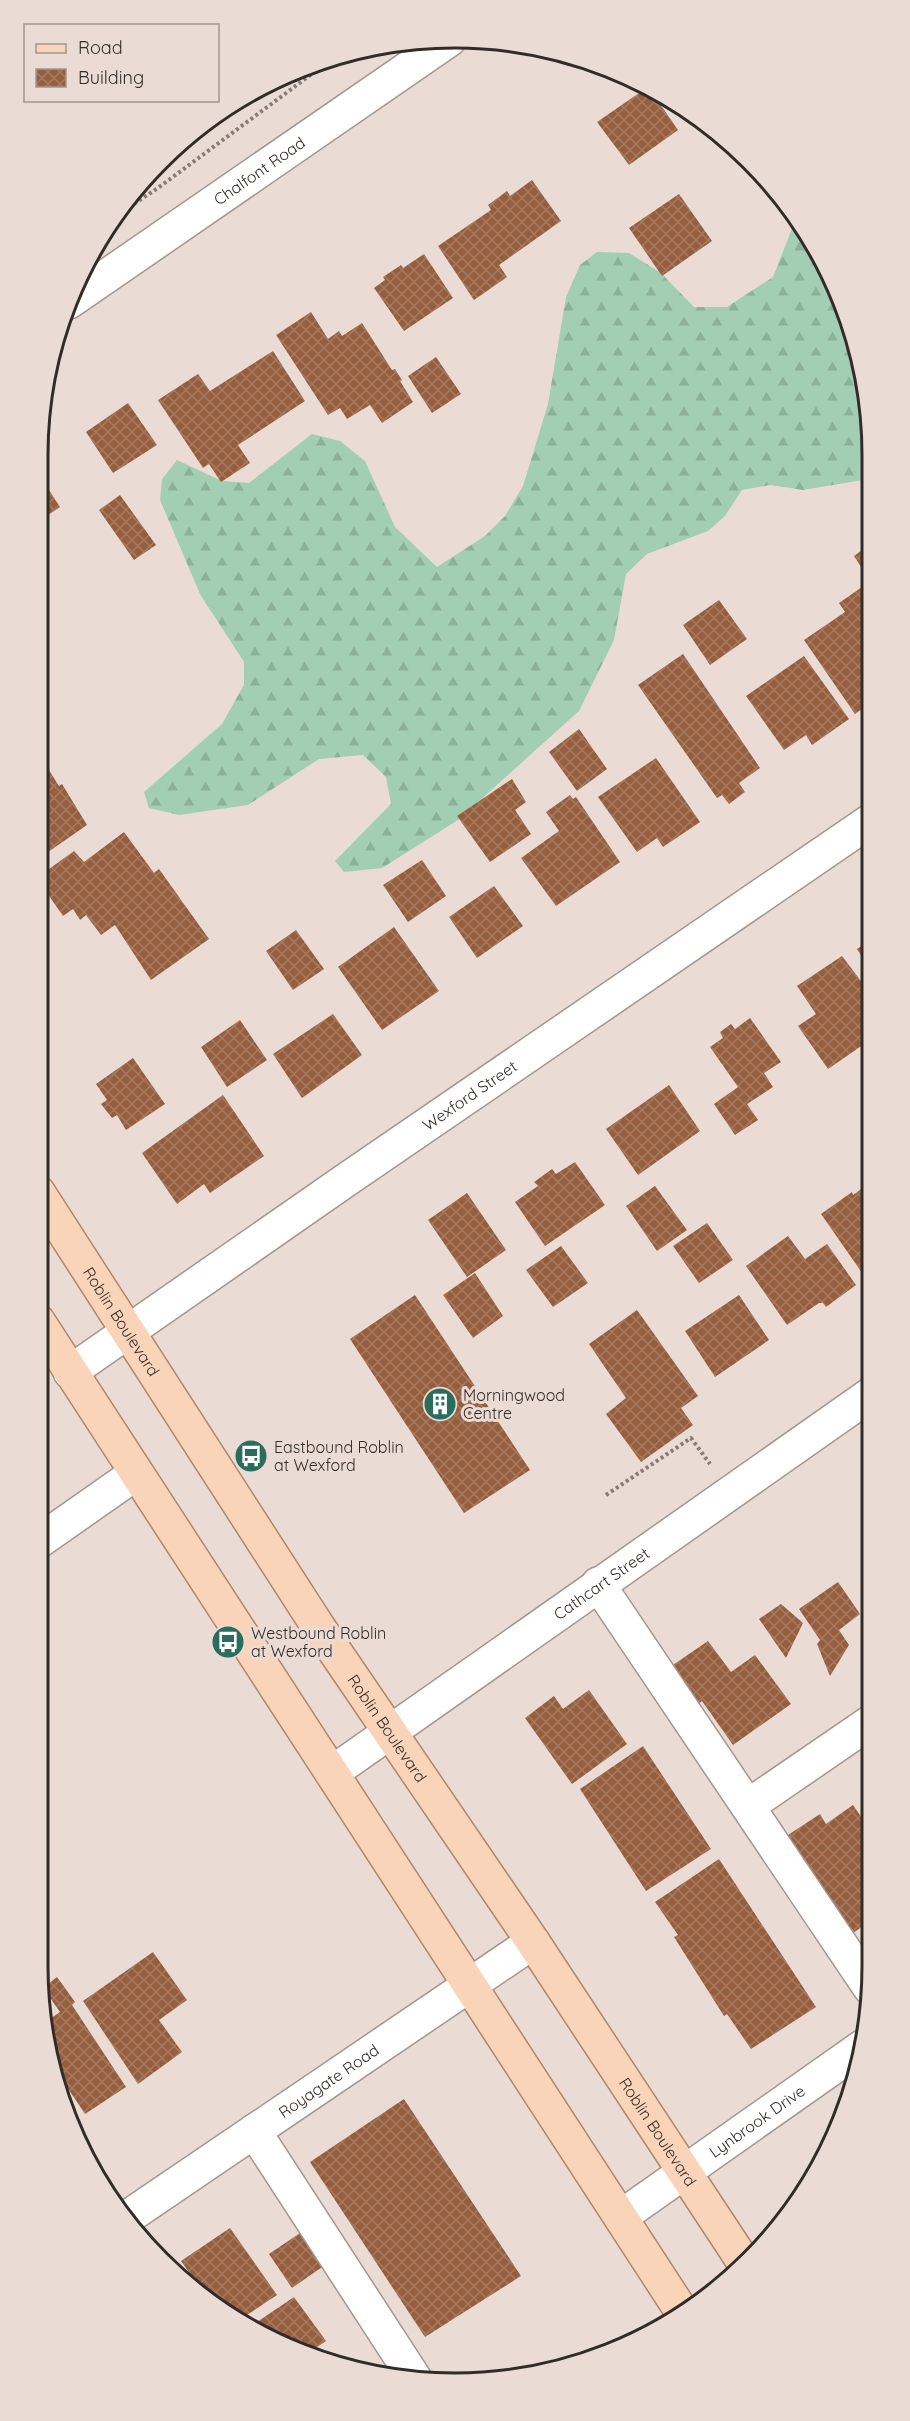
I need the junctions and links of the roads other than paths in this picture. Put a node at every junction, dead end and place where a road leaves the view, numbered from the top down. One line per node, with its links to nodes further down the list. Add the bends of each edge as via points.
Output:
1 (435, 49): 2 (street, Chalfont Road)
2 (82, 293)
3 (862, 826): 5 (street, Wexford Street)
4 (48, 1208): 5 (main road, Roblin Boulevard)
5 (128, 1333): 7 (street, Wexford Street); 13 (main road, Roblin Boulevard)
6 (48, 1337): 7 (main road)
7 (70, 1372): 9 (main road)
8 (862, 1400): 11 (street, Cathcart Street)
9 (135, 1474): 10 (street); 14 (main road)
10 (48, 1535)
11 (598, 1584): 13 (street, Cathcart Street); 15 (street)
12 (862, 1728): 15 (street)
13 (390, 1732): 14 (street, Cathcart Street); 16 (main road, Roblin Boulevard)
14 (333, 1772): 18 (main road)
15 (748, 1806): 17 (street)
16 (533, 1942): 18 (street, Royagate Road); 21 (main road, Roblin Boulevard)
17 (862, 1976)
18 (470, 1984): 20 (street, Royagate Road); 23 (main road)
19 (852, 2053): 21 (street, Lynbrook Drive)
20 (254, 2131): 22 (street, Royagate Road); 26 (street)
21 (685, 2172): 23 (street, Lynbrook Drive); 24 (main road, Roblin Boulevard)
22 (132, 2214)
23 (622, 2217): 25 (main road)
24 (740, 2257)
25 (678, 2306)
26 (410, 2371)

